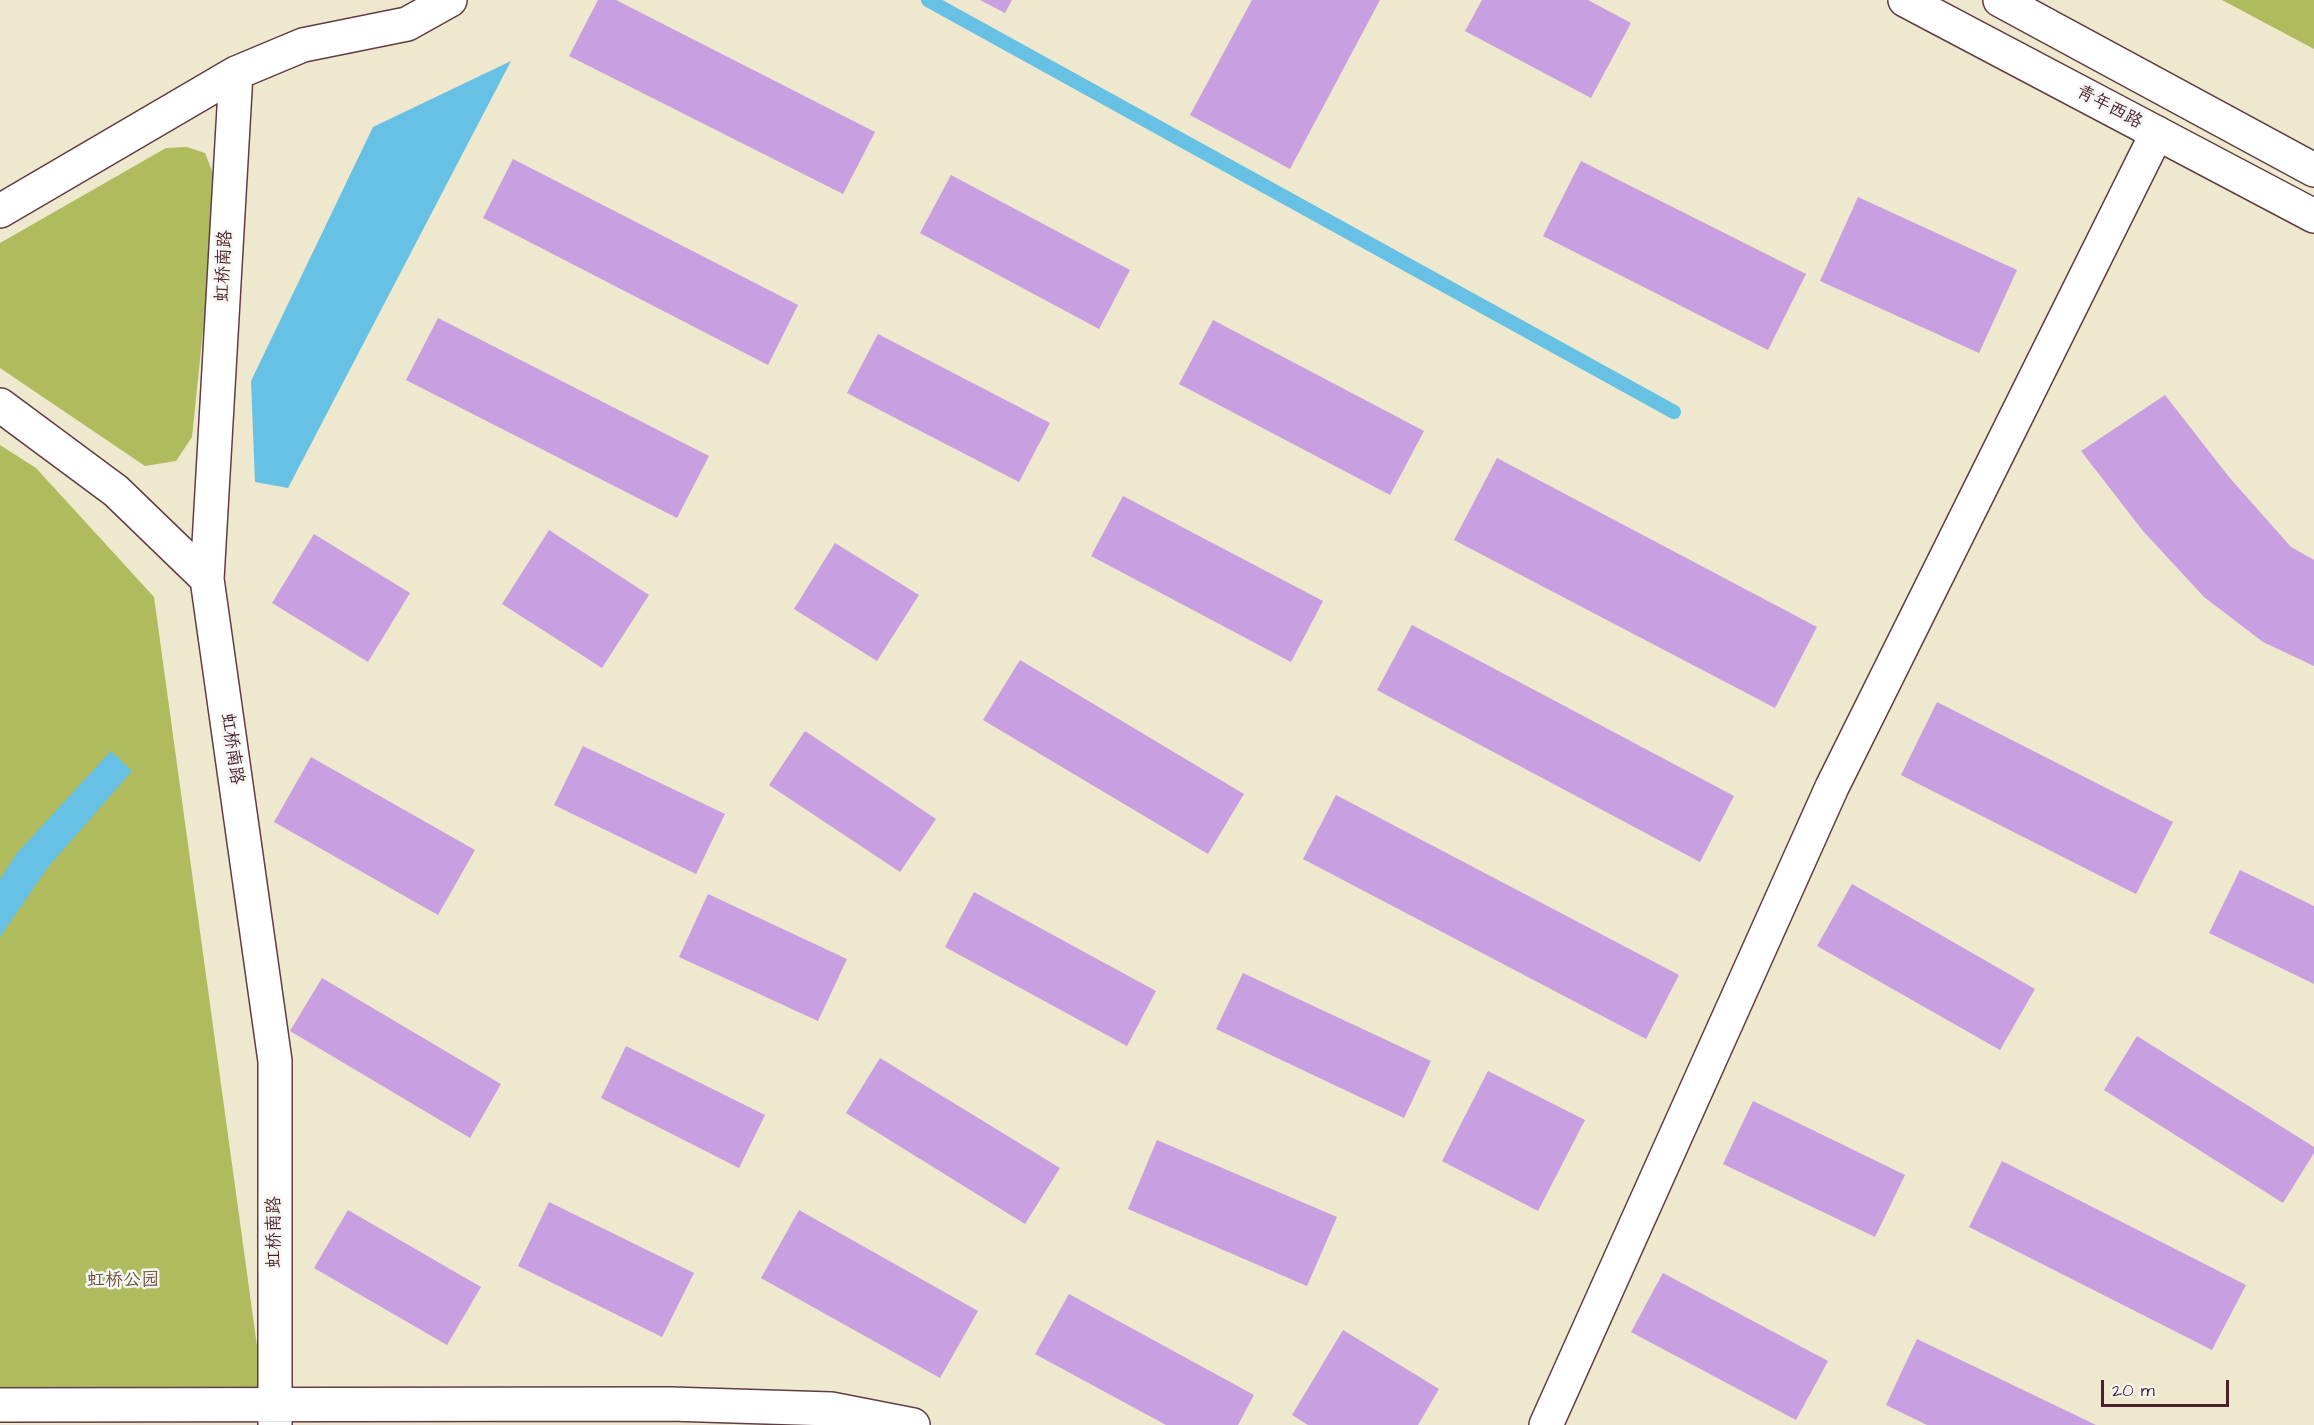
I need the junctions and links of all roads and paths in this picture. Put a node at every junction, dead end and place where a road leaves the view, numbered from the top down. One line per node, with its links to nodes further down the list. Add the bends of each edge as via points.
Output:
1 (450, 0): 4 (street, via 407,24 303,45)
2 (1905, 0): 5 (street, 青年西路)
3 (2000, 0): 6 (street)
4 (236, 73): 7 (street); 10 (street, 虹桥南路)
5 (2157, 133): 8 (street, 青年西路); 14 (street, via 1832,788)
6 (2314, 170)
7 (0, 211)
8 (2314, 216)
9 (0, 405): 10 (street, via 116,491)
10 (207, 579): 12 (street, 虹桥南路, via 275,1061)
11 (0, 1406): 12 (street)
12 (275, 1414): 13 (street, via 670,1404 820,1408)
13 (913, 1425)
14 (1546, 1425)

